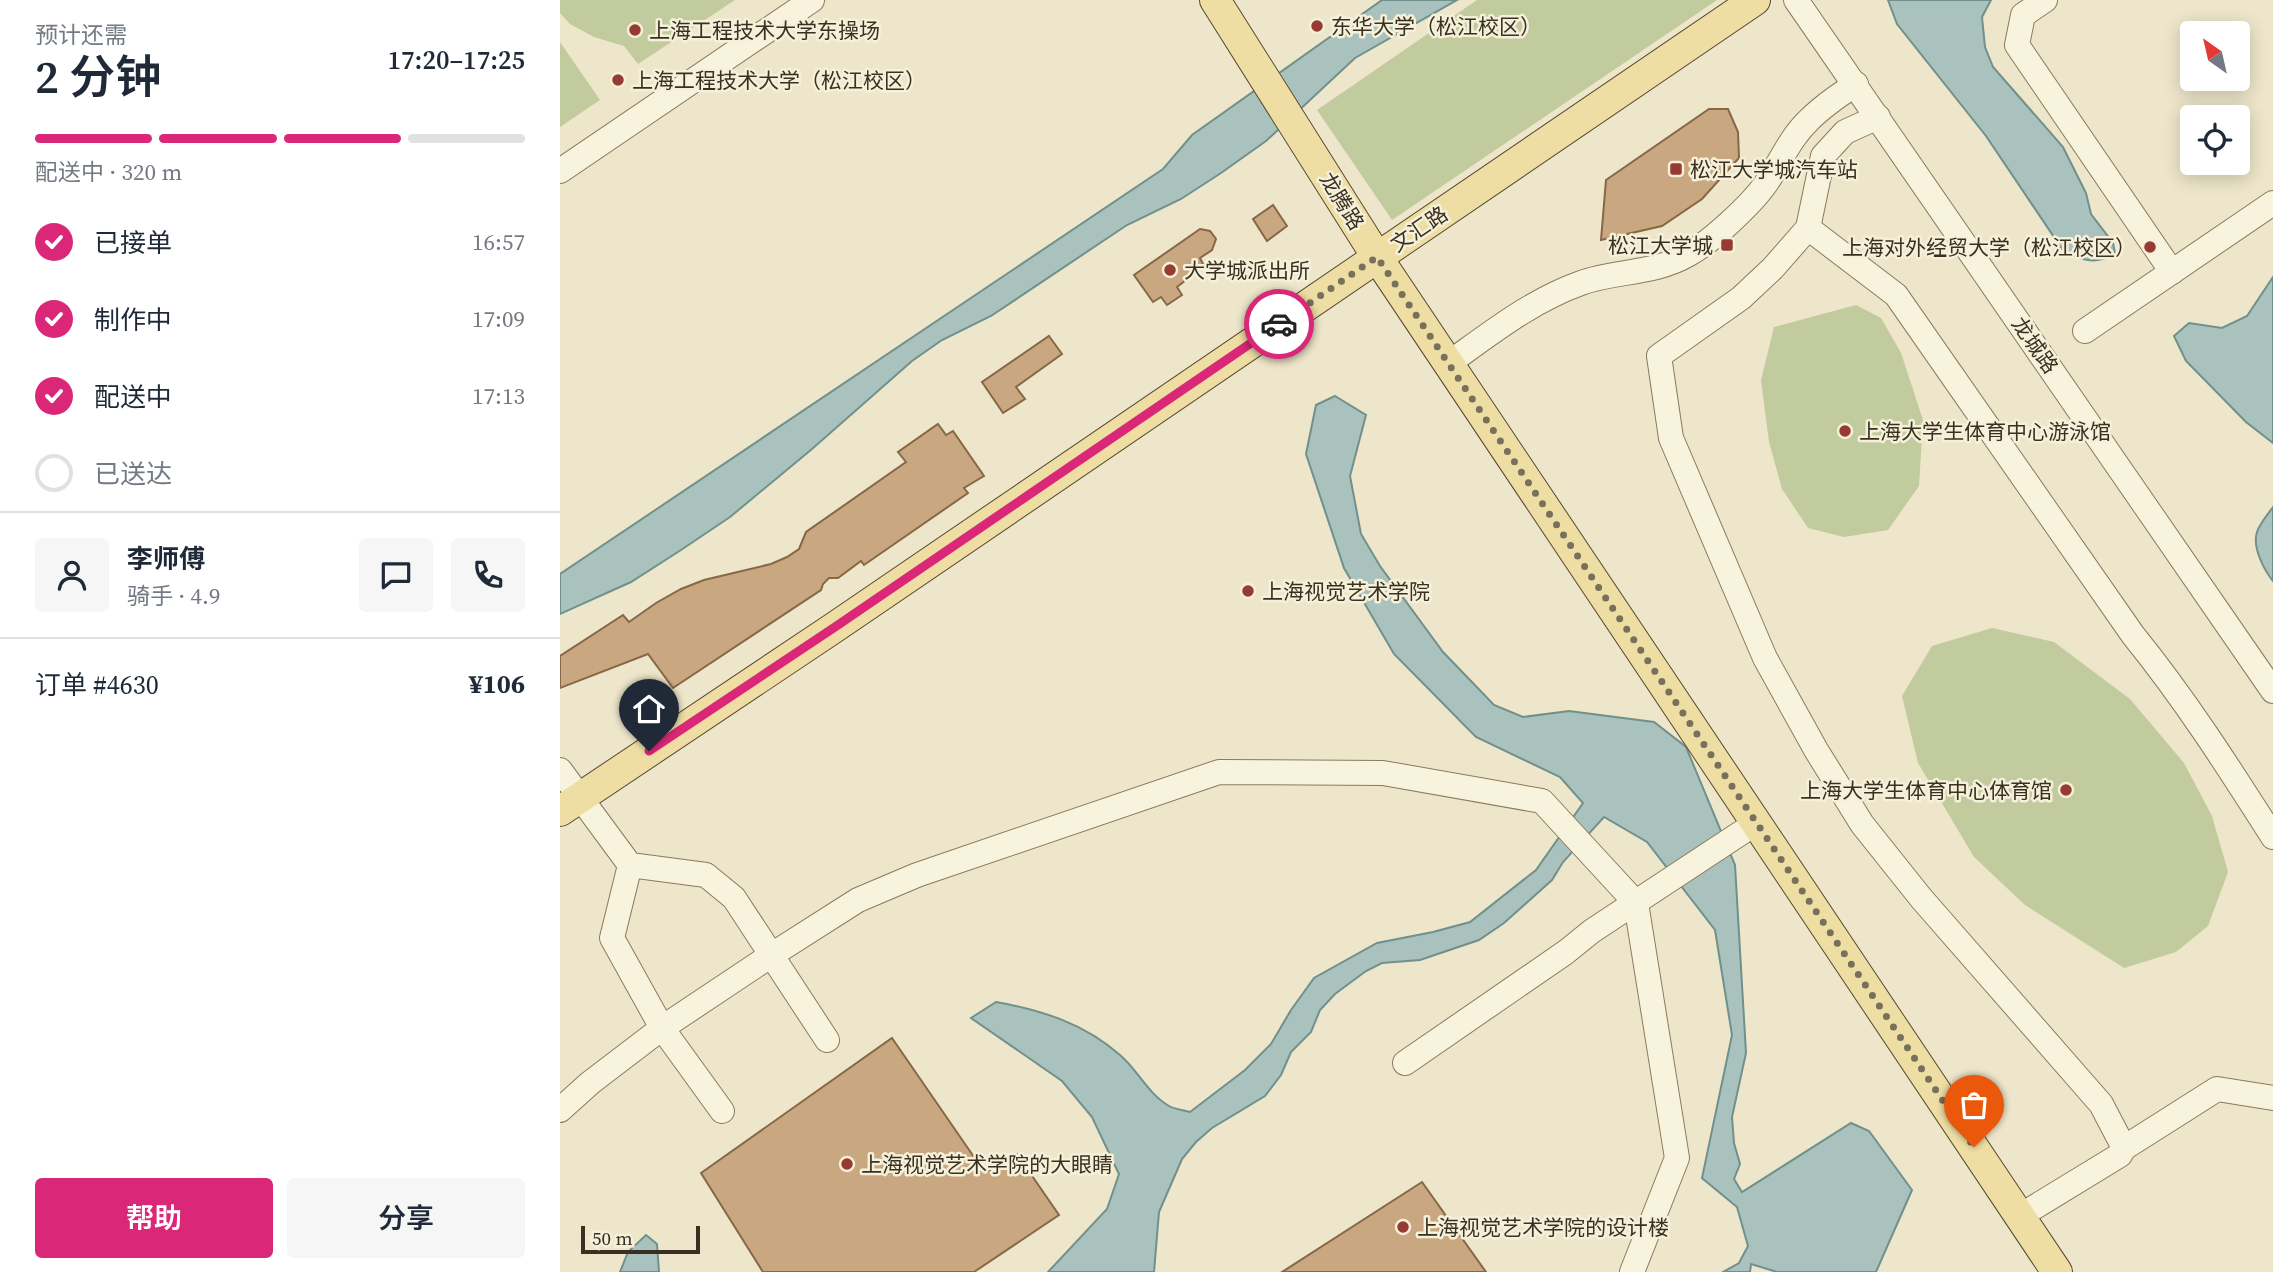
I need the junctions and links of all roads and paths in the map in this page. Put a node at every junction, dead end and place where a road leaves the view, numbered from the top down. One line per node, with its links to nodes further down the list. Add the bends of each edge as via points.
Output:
1 (812, 0): 8 (street)
2 (1214, 0): 11 (main road, 龙腾路)
3 (1755, 0): 11 (main road, 文汇路)
4 (1796, 0): 6 (street, 龙城路)
5 (2045, 0): 12 (street, via 2023,15 2017,45)
6 (1856, 85): 7 (street, 龙城路); 14 (street, via 1808,121 1766,183 1718,234 1688,255 1647,271 1583,282 1530,306)
7 (1878, 117): 10 (street, via 1844,132 1823,156); 15 (street, 龙城路)
8 (560, 171)
9 (2273, 203): 12 (street)
10 (1808, 229): 19 (street, via 1896,295 2167,678); 29 (street, via 1741,298 1659,356 1671,438 1765,658 1862,824 2101,1104)
11 (1377, 257): 14 (main road, 龙腾路); 17 (main road, 文汇路)
12 (2172, 272): 13 (street)
13 (2085, 331)
14 (1449, 363): 18 (main road, 龙腾路)
15 (2273, 691)
16 (560, 770): 17 (street)
17 (569, 804): 20 (street)
18 (1756, 823): 21 (street); 30 (main road, 龙腾路)
19 (2273, 837)
20 (630, 865): 22 (street, via 706,875 734,898); 23 (street, via 612,938)
21 (1636, 903): 22 (street, via 1542,802 1383,773 1219,772 917,875 858,900); 25 (street); 31 (street, via 1677,1158)
22 (770, 956): 23 (street); 24 (street)
23 (662, 1028): 27 (street); 28 (street)
24 (827, 1041)
25 (1405, 1063)
26 (2273, 1098): 29 (street, via 2217,1090)
27 (560, 1110)
28 (722, 1111)
29 (2124, 1148): 30 (street)
30 (2020, 1216): 32 (main road, 龙腾路)
31 (1632, 1272)
32 (2057, 1272)

